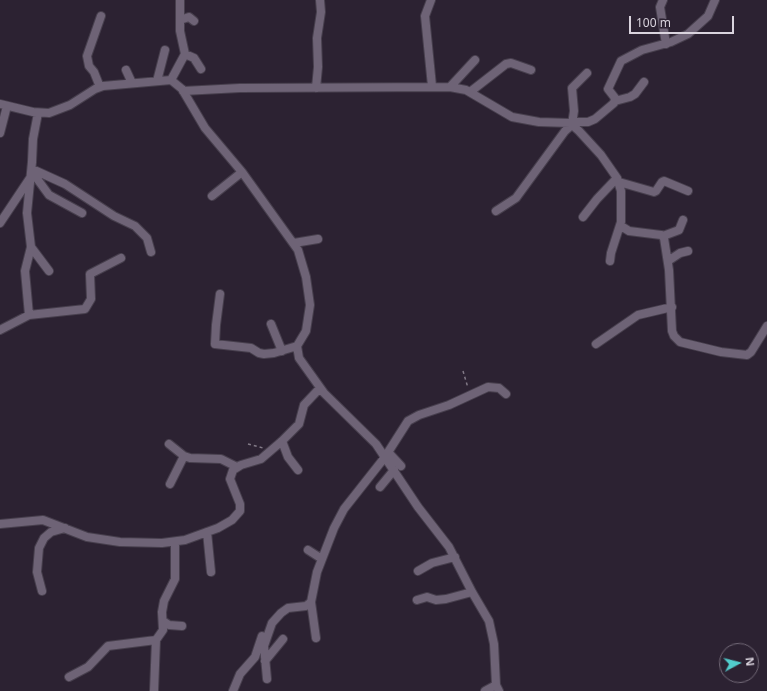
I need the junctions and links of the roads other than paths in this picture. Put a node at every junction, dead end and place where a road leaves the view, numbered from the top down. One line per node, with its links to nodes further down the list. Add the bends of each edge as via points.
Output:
1 (320, 0): 24 (street, via 322,12 318,28)
2 (431, 0): 21 (street, via 425,16)
3 (662, 0): 9 (street, via 660,7)
4 (715, 0): 9 (street, via 705,20 683,36)
5 (181, 1): 7 (street)
6 (101, 16): 22 (street, via 87,56 88,66 94,72)
7 (180, 20): 8 (street, via 189,16); 11 (street)
8 (194, 21)
9 (666, 44): 27 (street, via 642,50 621,61 608,89)
10 (166, 50): 18 (street)
11 (185, 54): 13 (street, via 194,58); 17 (street)
12 (475, 60): 23 (street)
13 (201, 69)
14 (126, 70): 20 (street)
15 (531, 70): 26 (street, via 511,63 506,64)
16 (587, 73): 30 (street, via 572,88)
17 (171, 80): 18 (street); 25 (street)
18 (157, 81): 20 (street)
19 (644, 82): 27 (street, via 630,98)
20 (132, 83): 22 (street)
21 (432, 86): 23 (street); 24 (street)
22 (100, 87): 29 (street, via 58,111)
23 (450, 87): 26 (street)
24 (316, 88): 25 (street)
25 (183, 91): 32 (street, via 205,128)
26 (470, 92): 30 (street, via 512,117)
27 (615, 101): 30 (street, via 595,119)
28 (3, 105): 29 (street); 31 (street)
29 (38, 113): 33 (street, via 33,139)
30 (572, 124): 34 (street, via 602,155); 37 (street, via 552,147 516,198)
31 (0, 133)
32 (242, 172): 36 (street); 45 (street)
33 (33, 173): 38 (street, via 48,195); 41 (street); 46 (street, via 26,213); 48 (street, via 65,184 114,216 135,226 146,238)
34 (618, 180): 35 (street, via 654,192 664,181); 39 (street, via 597,199); 42 (street, via 622,209)
35 (688, 191)
36 (212, 196)
37 (496, 211)
38 (82, 213)
39 (583, 217)
40 (683, 220): 43 (street, via 678,230)
41 (0, 223)
42 (621, 226): 43 (street, via 630,231); 50 (street)
43 (663, 236): 51 (street)
44 (318, 239): 45 (street)
45 (294, 243): 60 (street, via 306,277 310,305 306,331)
46 (31, 247): 52 (street); 55 (street, via 25,271)
47 (688, 251): 51 (street)
48 (151, 252)
49 (121, 258): 55 (street, via 90,274 91,299 85,309)
50 (610, 261)
51 (668, 261): 54 (street)
52 (49, 271)
53 (220, 294): 61 (street, via 215,344 251,348 264,354)
54 (672, 307): 57 (street, via 672,331 676,339 721,352 741,355 751,352); 59 (street, via 638,315)
55 (29, 315): 58 (street)
56 (271, 324): 61 (street)
57 (767, 326)
58 (0, 330)
59 (596, 344)
60 (297, 346): 61 (street); 62 (street, via 299,358)
61 (282, 351)
62 (320, 388): 64 (street, via 304,405 299,424); 66 (street)
63 (506, 394): 66 (street, via 493,387 410,418)
64 (282, 441): 68 (street, via 261,459); 70 (street, via 288,457)
65 (169, 444): 67 (street)
66 (386, 455): 69 (street); 79 (street, via 344,508)
67 (184, 456): 68 (street, via 221,459); 71 (street)
68 (237, 467): 75 (street, via 233,470 230,480 240,504 240,511 232,520)
69 (397, 468): 72 (street); 78 (street, via 418,507 444,538)
70 (298, 470)
71 (170, 484)
72 (380, 487)
73 (0, 524): 74 (street, via 43,520)
74 (66, 528): 76 (street, via 87,537 109,541); 82 (street, via 51,532 39,548 37,572)
75 (207, 532): 76 (street); 81 (street)
76 (175, 542): 87 (street, via 175,579 164,601)
77 (308, 550): 79 (street)
78 (455, 557): 80 (street, via 432,563); 83 (street)
79 (322, 559): 85 (street)
80 (418, 571)
81 (211, 572)
82 (42, 591)
83 (472, 592): 84 (street, via 446,599 436,600 427,597); 95 (street, via 486,613 493,632)
84 (417, 600)
85 (311, 602): 86 (street, via 306,606 288,608); 89 (street)
86 (277, 617): 92 (street, via 265,640); 97 (street, via 266,626 255,657 240,674)
87 (162, 621): 88 (street, via 169,626); 91 (street, via 163,630)
88 (182, 626)
89 (316, 638)
90 (283, 639): 92 (street)
91 (156, 640): 93 (street, via 108,646 88,667); 96 (street)
92 (265, 661): 94 (street)
93 (69, 677)
94 (267, 679)
95 (498, 688): 98 (street)
96 (154, 691)
97 (233, 691)
98 (485, 691)

